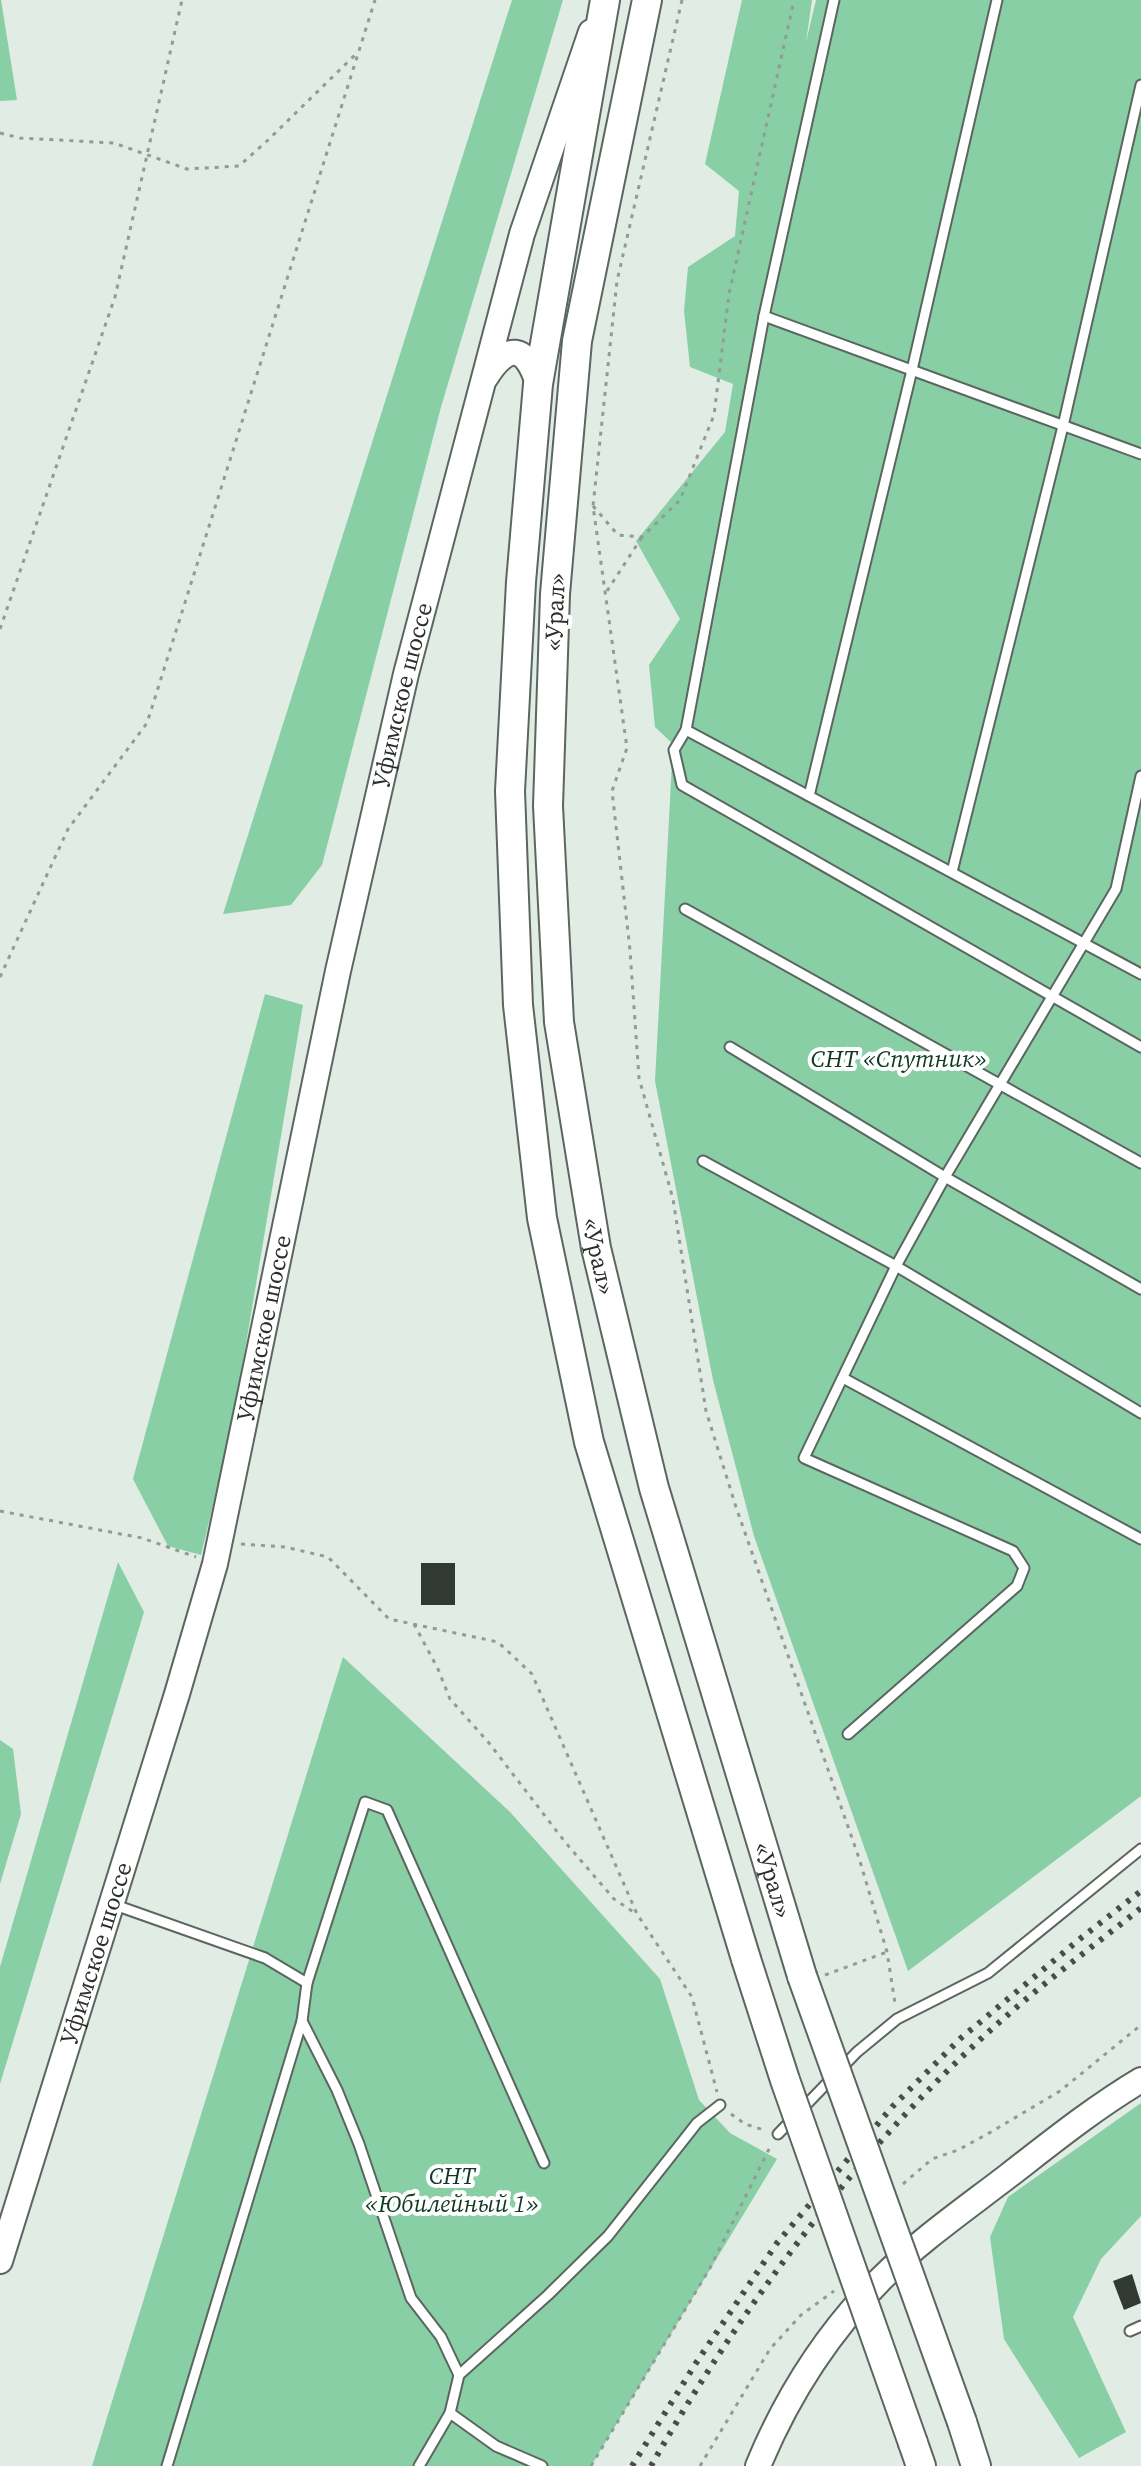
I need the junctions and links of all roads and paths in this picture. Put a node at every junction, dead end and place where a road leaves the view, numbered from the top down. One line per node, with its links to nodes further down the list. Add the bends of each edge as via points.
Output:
1 (182, 0): 12 (path)
2 (375, 0): 9 (path)
3 (604, 0): 15 (main road, Уфимское шоссе, via 522,234); 16 (main road, «Урал»)
4 (647, 0): 51 (main road, «Урал», via 577,341 555,594 548,806 559,1022 596,1248 654,1488)
5 (682, 0): 19 (path, via 617,281)
6 (794, 0): 20 (path, via 729,294 714,415 680,500)
7 (834, 0): 13 (lane)
8 (997, 0): 14 (lane)
9 (359, 51): 12 (path, via 239,166 187,169); 30 (path, via 147,723 68,829)
10 (1141, 85): 17 (lane)
11 (0, 133): 12 (path, via 114,143)
12 (146, 155): 22 (path, via 115,297)
13 (764, 316): 14 (lane); 23 (lane)
14 (912, 370): 17 (lane); 25 (lane)
15 (482, 382): 16 (main road, via 497,359 508,353 527,359); 44 (main road, Уфимское шоссе, via 351,912)
16 (538, 384): 64 (main road, «Урал», bridge, via 510,791 518,1005 542,1218 589,1442 785,2080)
17 (1063, 426): 18 (lane); 26 (lane)
18 (1141, 454)
19 (593, 506): 20 (path, via 618,535); 21 (path)
20 (642, 537): 21 (path)
21 (605, 593): 50 (path, via 627,748 612,791 639,1078 673,1199 706,1411)
22 (0, 629)
23 (686, 730): 25 (lane); 31 (lane, via 674,750 682,785)
24 (1141, 776): 28 (lane, via 1116,889)
25 (809, 796): 26 (lane)
26 (952, 872): 28 (lane)
27 (685, 909): 34 (lane)
28 (1083, 942): 29 (lane); 31 (lane)
29 (1141, 974)
30 (0, 977)
31 (1052, 997): 33 (lane); 34 (lane)
32 (730, 1047): 37 (lane)
33 (1141, 1047)
34 (1000, 1084): 36 (lane); 37 (lane)
35 (703, 1161): 38 (lane)
36 (1141, 1163)
37 (945, 1177): 38 (lane); 39 (lane)
38 (896, 1266): 40 (lane); 41 (lane)
39 (1141, 1289)
40 (843, 1378): 43 (lane); 46 (lane, via 804,1458 1013,1551 1024,1568 1017,1586)
41 (1141, 1413)
42 (0, 1511): 44 (path)
43 (1141, 1539)
44 (218, 1553): 45 (path, via 285,1547 328,1557 389,1619); 48 (main road, Уфимское шоссе)
45 (414, 1624): 49 (path, via 450,1699 614,1899); 49 (path, via 498,1642 532,1674)
46 (848, 1734)
47 (1141, 1849): 53 (lane, via 988,1973)
48 (111, 1904): 52 (lane, via 265,1958); 59 (main road, Уфимское шоссе)
49 (637, 1914): 56 (path, via 692,1997)
50 (887, 1952): 51 (path); 53 (path)
51 (813, 1975): 70 (main road, «Урал», bridge)
52 (307, 1983): 54 (lane); 58 (lane, via 365,1802 387,1810)
53 (897, 2019): 57 (lane, via 857,2052)
54 (302, 2021): 62 (lane, via 359,2144 411,2298 441,2337); 65 (lane)
55 (1141, 2080): 69 (main road, via 1078,2122 881,2279 820,2349 775,2425)
56 (720, 2105): 57 (path, via 745,2124); 62 (lane, via 697,2123 608,2236)
57 (778, 2134): 68 (path, via 710,2268)
58 (544, 2163)
59 (0, 2261)
60 (1141, 2326): 61 (lane)
61 (1130, 2331)
62 (459, 2375): 63 (lane)
63 (450, 2413): 66 (lane); 67 (lane, via 496,2446)
64 (917, 2454)
65 (167, 2466)
66 (419, 2466)
67 (542, 2466)
68 (591, 2466)
69 (758, 2466)
70 (976, 2466)

